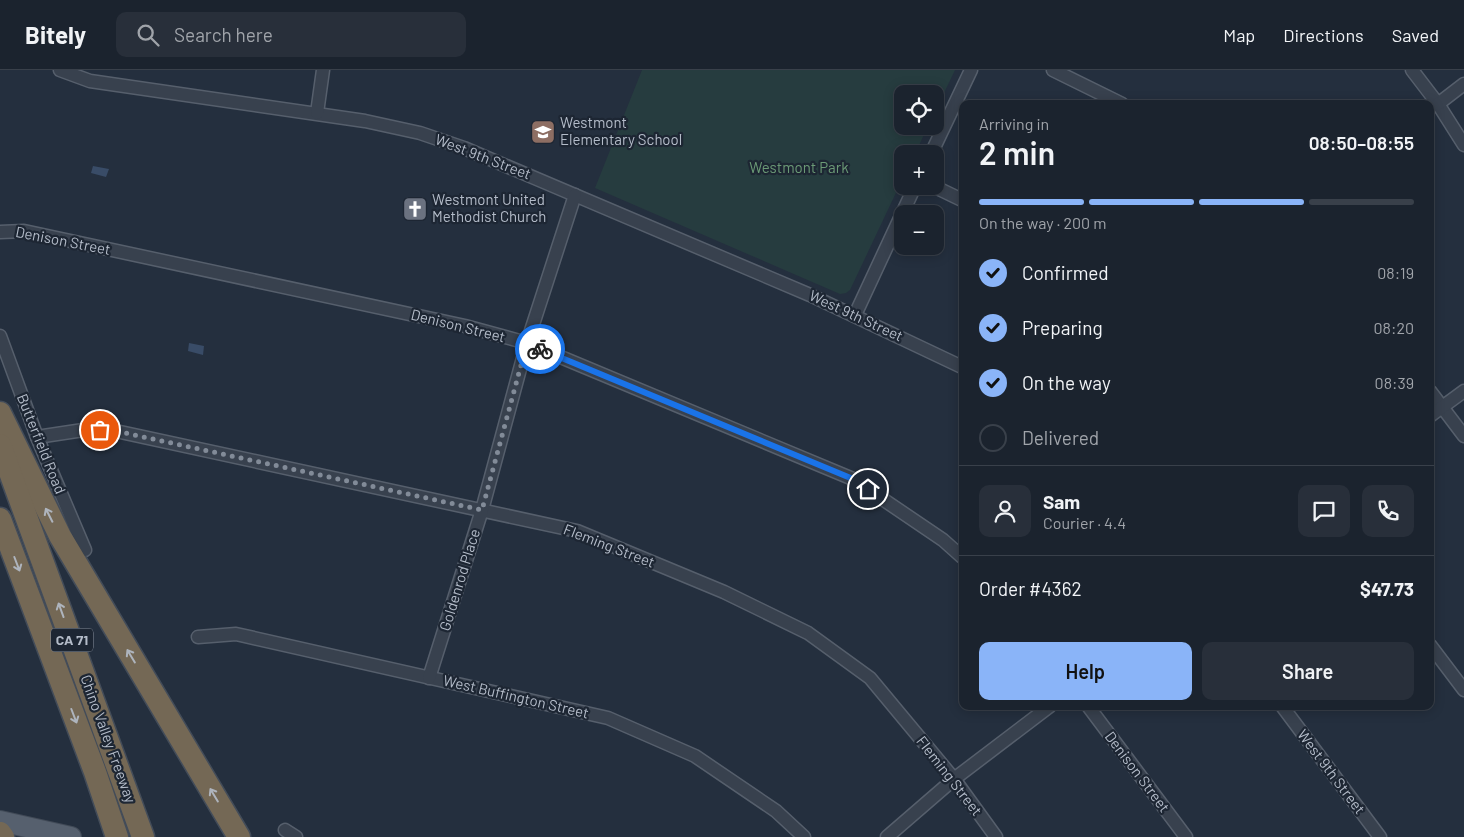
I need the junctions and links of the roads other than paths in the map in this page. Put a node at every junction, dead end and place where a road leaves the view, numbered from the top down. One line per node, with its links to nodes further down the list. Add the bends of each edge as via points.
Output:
1 (60, 70): 9 (street, West 9th Street, via 90,81)
2 (323, 70): 9 (street)
3 (971, 70): 10 (street)
4 (1053, 70): 7 (street)
5 (1412, 70): 8 (street)
6 (1464, 84): 8 (street)
7 (1114, 100)
8 (1438, 104): 11 (street)
9 (317, 113): 13 (street, West 9th Street, via 420,133)
10 (935, 145)
11 (1464, 145)
12 (944, 191): 15 (street)
13 (575, 195): 17 (street, West 9th Street); 19 (street, Goldenrod Place)
14 (911, 195): 17 (street)
15 (959, 199)
16 (0, 232): 19 (street, Denison Street, via 24,231 465,326)
17 (855, 315): 20 (street, West 9th Street)
18 (0, 336): 27 (street, Butterfield Road)
19 (527, 343): 29 (street, Goldenrod Place); 32 (street, Denison Street, via 853,479 944,540)
20 (959, 366)
21 (1464, 391): 23 (street)
22 (1434, 396): 23 (street)
23 (1442, 407): 25 (street); 26 (street)
24 (0, 413): 47 (highway, one-way to 24, via 60,536)
25 (1434, 413)
26 (1464, 436)
27 (37, 437): 29 (street, Fleming Street, via 90,429 111,430); 31 (street, Butterfield Road)
28 (0, 445): 46 (highway, Chino Valley Freeway / CA 71, one-way to 28)
29 (482, 510): 35 (street, Goldenrod Place); 40 (street, Fleming Street, via 577,531 724,592 808,634 870,678)
30 (0, 519): 45 (highway, Chino Valley Freeway / CA 71, one-way to 45, via 95,772)
31 (85, 550)
32 (959, 554)
33 (198, 636): 35 (street, West Buffington Street, via 236,634)
34 (1434, 650): 36 (street)
35 (429, 678): 48 (street, West Buffington Street, via 608,718 694,756 776,812)
36 (1464, 690)
37 (1045, 710): 40 (street)
38 (1091, 710): 51 (street, Denison Street)
39 (1285, 710): 52 (street, West 9th Street)
40 (954, 779): 49 (street); 50 (street, Fleming Street)
41 (0, 821): 44 (main road)
42 (0, 833): 43 (highway)
43 (2, 837)
44 (69, 837)
45 (116, 837)
46 (143, 837)
47 (239, 837)
48 (804, 837)
49 (887, 837)
50 (996, 837)
51 (1186, 837)
52 (1380, 837)

